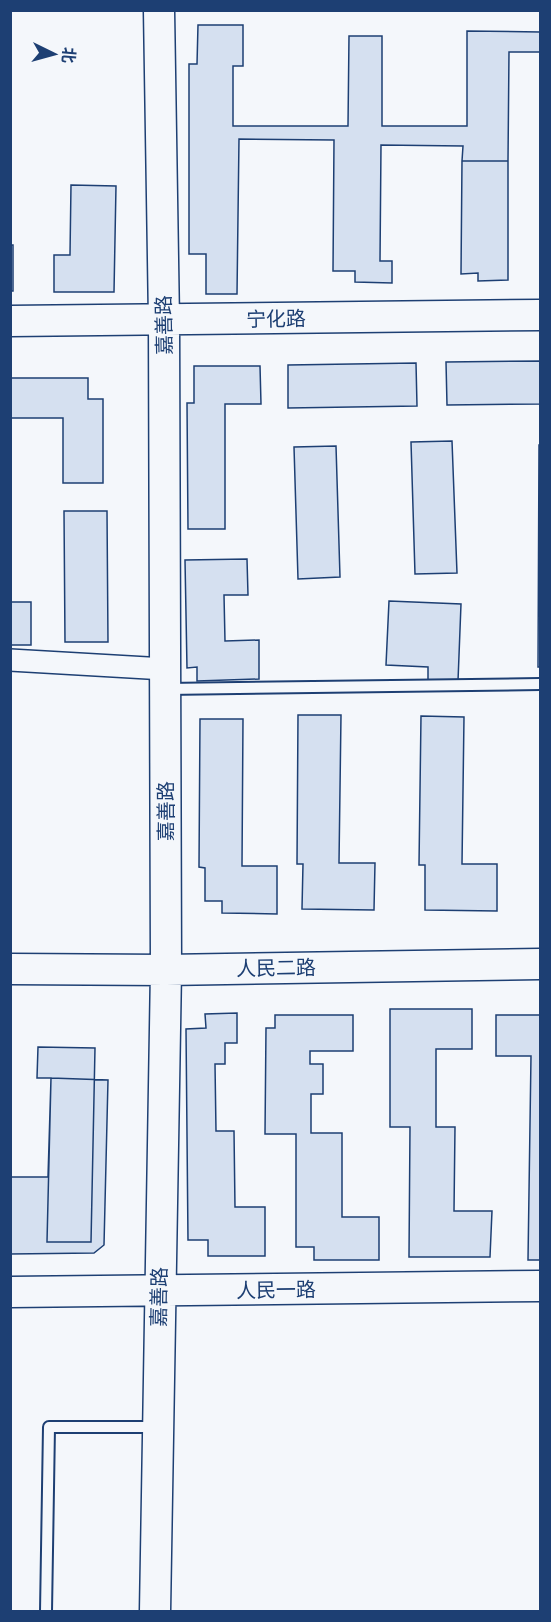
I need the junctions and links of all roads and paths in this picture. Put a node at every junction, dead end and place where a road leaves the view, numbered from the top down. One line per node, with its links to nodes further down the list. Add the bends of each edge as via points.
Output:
1 (159, 10): 4 (street, 嘉善路)
2 (540, 315): 4 (street, 宁化路)
3 (10, 321): 4 (street, 宁化路)
4 (164, 321): 6 (street, 嘉善路)
5 (10, 660): 6 (street)
6 (166, 679): 7 (lane); 10 (street, 嘉善路)
7 (540, 684)
8 (540, 964): 10 (street, 人民二路)
9 (10, 969): 10 (street, 人民二路)
10 (166, 970): 13 (street, 嘉善路)
11 (540, 1286): 13 (street, 人民一路)
12 (10, 1292): 13 (street, 人民一路)
13 (159, 1292): 14 (street, 嘉善路)
14 (158, 1427): 15 (lane, via 49,1427); 16 (street, 嘉善路)
15 (46, 1611)
16 (155, 1611)

